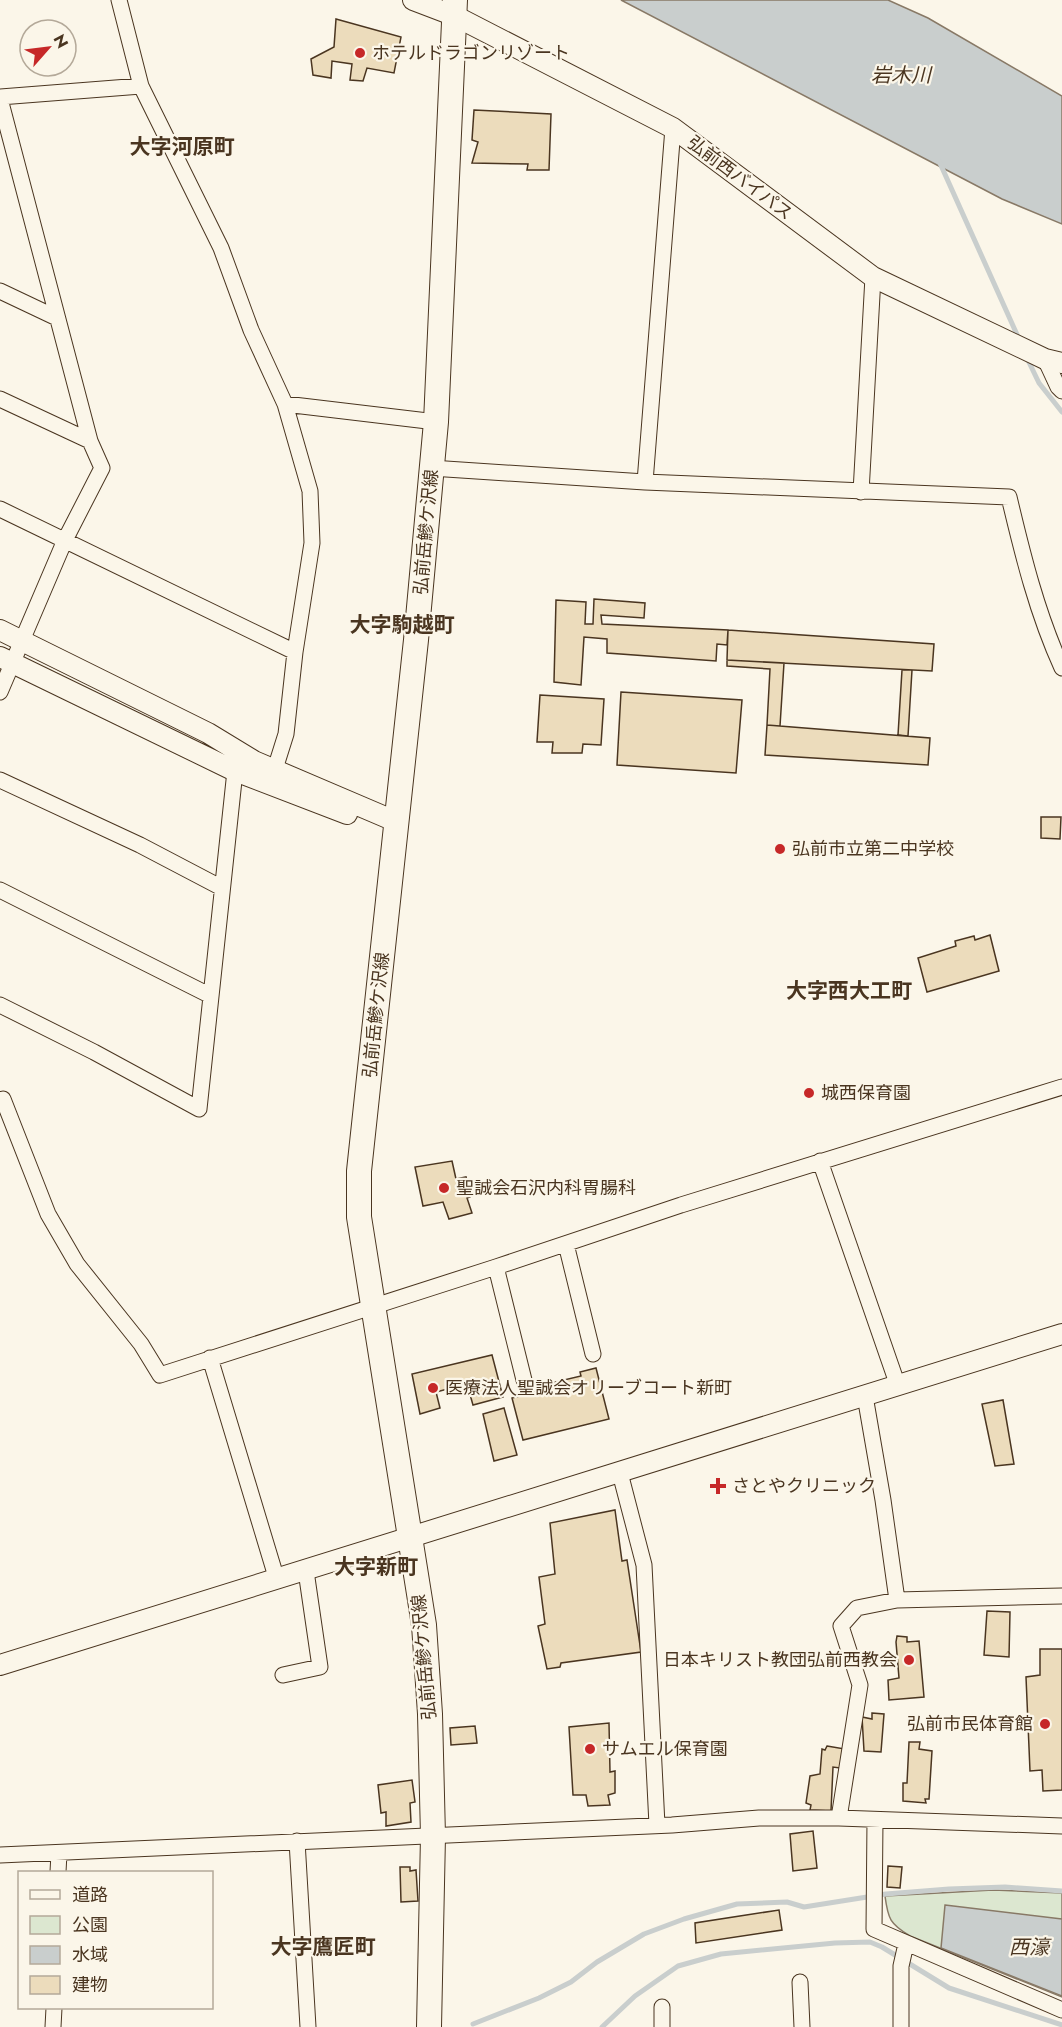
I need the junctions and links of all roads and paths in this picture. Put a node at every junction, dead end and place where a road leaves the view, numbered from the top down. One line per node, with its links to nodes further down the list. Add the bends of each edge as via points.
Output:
1 (119, 0): 4 (street)
2 (413, 0): 3 (street, 弘前西バイパス)
3 (455, 8): 6 (street, 弘前西バイパス); 14 (main road, 弘前岳鰺ケ沢線)
4 (141, 86): 5 (street); 13 (street, via 221,248 251,330)
5 (0, 98): 9 (street)
6 (674, 128): 7 (street, 弘前西バイパス); 17 (street)
7 (873, 277): 10 (street, 弘前西バイパス); 18 (street)
8 (0, 291): 9 (street)
9 (57, 318): 15 (street)
10 (1053, 361): 11 (street)
11 (1062, 390)
12 (0, 399): 15 (street)
13 (285, 404): 14 (street); 23 (street, via 310,491 312,543)
14 (436, 422): 16 (main road, 弘前岳鰺ケ沢線)
15 (90, 441): 20 (street, via 102,468)
16 (431, 468): 17 (street); 30 (main road, 弘前岳鰺ケ沢線)
17 (645, 482): 18 (street)
18 (861, 492): 25 (street, via 1009,497 1026,569)
19 (0, 509): 20 (street)
20 (65, 540): 22 (street); 23 (street)
21 (0, 630): 22 (street)
22 (21, 641): 24 (street); 27 (street)
23 (295, 651): 27 (street, via 286,734)
24 (6, 660): 26 (street); 28 (street)
25 (1062, 668)
26 (0, 692)
27 (275, 769): 30 (street)
28 (235, 771): 30 (street, via 356,817); 31 (street)
29 (0, 780): 31 (street)
30 (397, 822): 40 (main road, 弘前岳鰺ケ沢線, via 359,1171 359,1217)
31 (222, 888): 33 (street)
32 (0, 890): 33 (street)
33 (211, 996): 34 (street, via 199,1109)
34 (0, 1005)
35 (1062, 1087): 37 (street)
36 (0, 1100): 43 (street, via 3,1099 48,1214 77,1264 141,1344 160,1375)
37 (820, 1161): 38 (street); 45 (street)
38 (566, 1244): 39 (street); 42 (street)
39 (496, 1267): 40 (street); 44 (street)
40 (372, 1306): 43 (street); 48 (main road, 弘前岳鰺ケ沢線)
41 (1062, 1334): 45 (street)
42 (593, 1354)
43 (210, 1358): 50 (street)
44 (524, 1380)
45 (898, 1386): 46 (street)
46 (865, 1396): 47 (street); 52 (street)
47 (620, 1473): 48 (street); 57 (street, via 644,1565)
48 (411, 1538): 49 (street); 59 (main road, 弘前岳鰺ケ沢線, via 426,1647)
49 (306, 1571): 50 (street); 54 (street, via 320,1667)
50 (277, 1580): 53 (street)
51 (1062, 1596): 52 (street)
52 (897, 1599): 55 (street, via 857,1608 841,1626 860,1685)
53 (0, 1665)
54 (283, 1675)
55 (839, 1818): 56 (street); 57 (street, via 759,1818)
56 (875, 1820): 58 (street); 64 (street, via 874,1929)
57 (657, 1825): 59 (street)
58 (1062, 1826)
59 (433, 1836): 60 (street); 71 (main road, 弘前岳鰺ケ沢線)
60 (297, 1841): 61 (street); 70 (street)
61 (59, 1853): 62 (street); 63 (street)
62 (0, 1855)
63 (58, 1871)
64 (906, 1944): 68 (street); 74 (street, via 901,1966)
65 (800, 1982): 73 (street)
66 (662, 2007): 72 (street)
67 (54, 2009): 69 (street)
68 (1062, 2010)
69 (53, 2027)
70 (308, 2027)
71 (429, 2027)
72 (662, 2027)
73 (802, 2027)
74 (901, 2027)

